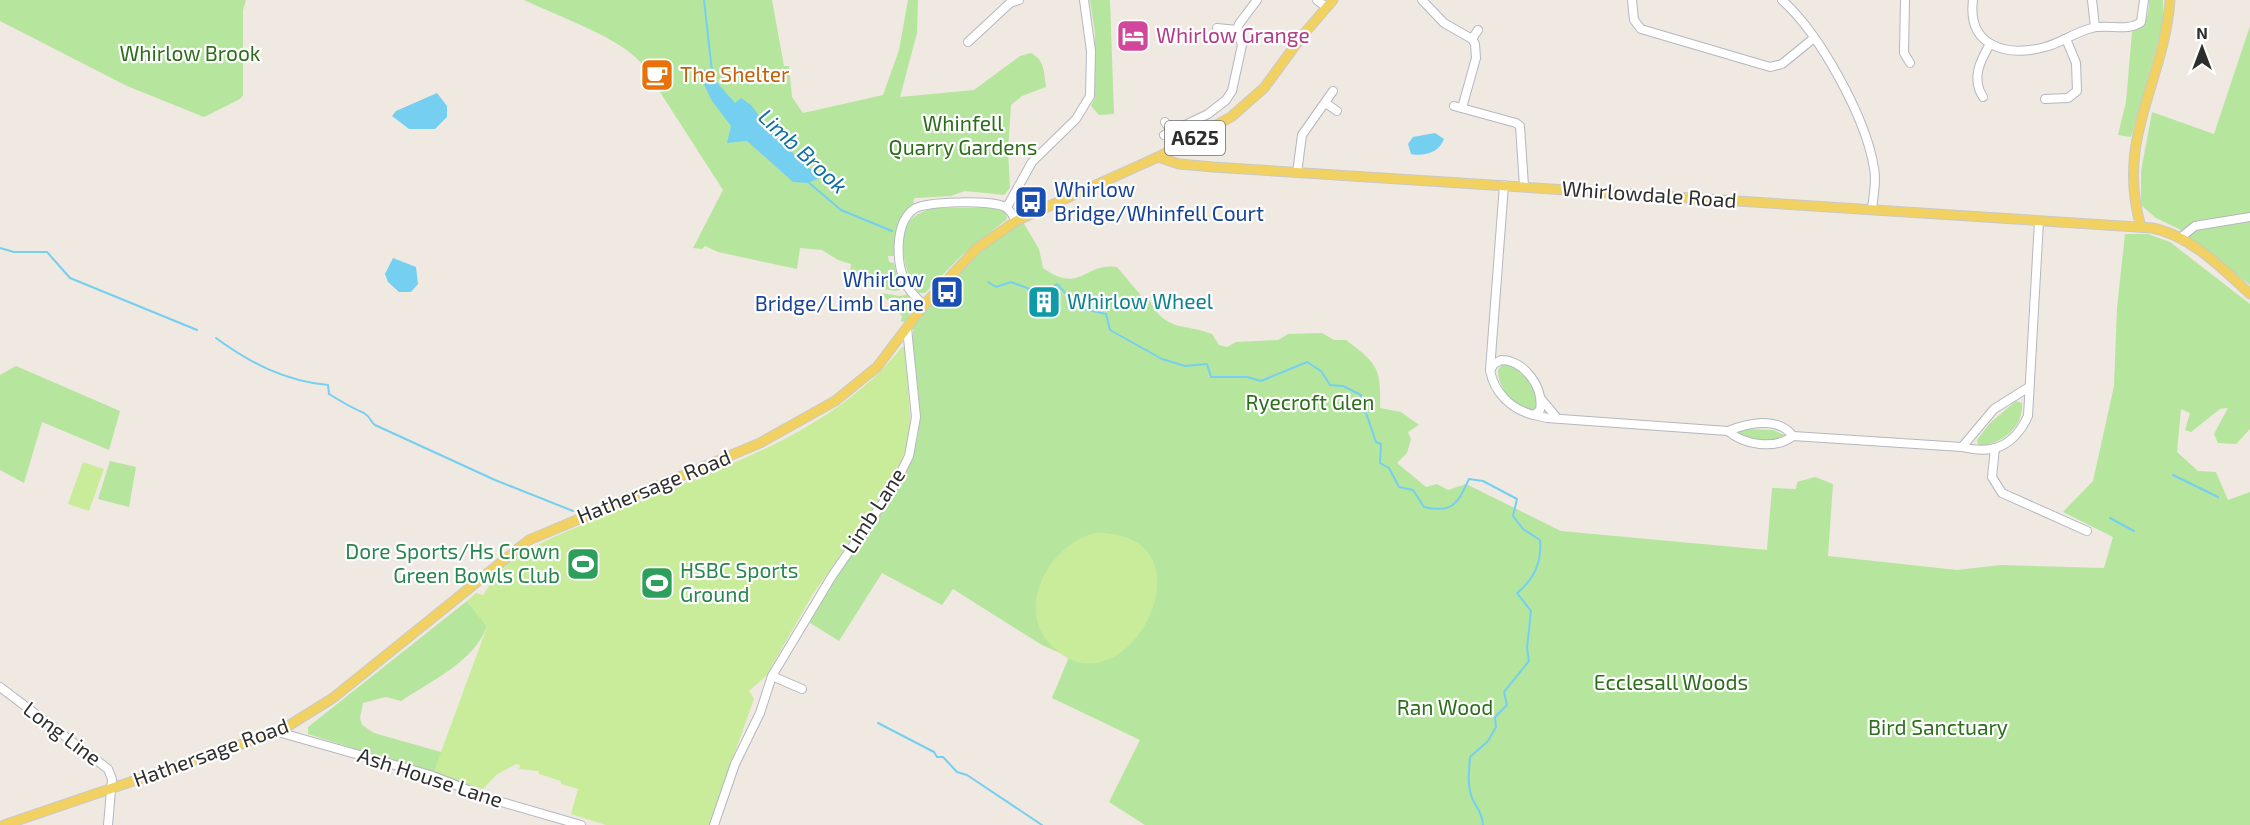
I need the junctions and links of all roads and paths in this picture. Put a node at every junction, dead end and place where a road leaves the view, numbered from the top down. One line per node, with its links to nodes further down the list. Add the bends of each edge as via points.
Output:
1 (1019, 0): 21 (street, via 1010,3)
2 (1084, 0): 34 (street, via 1092,51 1090,96 1076,119 1032,162)
3 (1257, 0): 16 (street)
4 (1317, 0): 13 (street)
5 (1422, 0): 19 (street, via 1444,23)
6 (1632, 0): 18 (street, via 1634,20 1641,29 1770,68 1782,64)
7 (1782, 0): 18 (street)
8 (1905, 0): 23 (street, via 1904,53)
9 (1973, 0): 22 (street, via 1975,27)
10 (2092, 0): 15 (street)
11 (2145, 0): 15 (street, via 2137,25)
12 (2170, 0): 39 (main road, via 2164,41 2139,120 2136,143 2133,190)
13 (1330, 4): 30 (main road, A625, via 1246,106)
14 (1217, 27): 16 (street)
15 (2095, 27): 20 (street)
16 (1237, 30): 29 (street, via 1242,45 1232,91 1226,100 1208,114 1167,133)
17 (1478, 30): 19 (street)
18 (1814, 38): 35 (street, via 1833,67 1868,145 1875,170)
19 (1472, 39): 33 (street, via 1476,58 1458,107 1520,126)
20 (2066, 39): 22 (street, via 2046,47 2016,51); 26 (street, via 2076,63 2077,91 2068,98)
21 (968, 42)
22 (1990, 44): 25 (street, via 1978,71)
23 (1910, 63)
24 (1333, 92): 27 (street)
25 (1983, 97)
26 (2045, 99)
27 (1327, 104): 28 (street); 31 (street, via 1302,135)
28 (1337, 111)
29 (1165, 122)
30 (1158, 157): 31 (main road, Whirlowdale Road, via 1179,164); 37 (main road, A625)
31 (1297, 172): 32 (main road, Whirlowdale Road)
32 (1504, 185): 33 (main road, Whirlowdale Road); 44 (street)
33 (1524, 186): 35 (main road, Whirlowdale Road)
34 (1007, 207): 37 (street); 42 (street, via 941,202 924,204 909,213 900,241 902,273 909,290)
35 (1872, 210): 38 (main road, Whirlowdale Road)
36 (2250, 217): 40 (street, via 2195,226)
37 (1016, 221): 42 (main road, A625, via 976,249)
38 (2039, 221): 39 (main road, Whirlowdale Road); 47 (street)
39 (2141, 227): 40 (main road, Whirlowdale Road)
40 (2180, 238): 41 (main road, Whirlowdale Road)
41 (2250, 294)
42 (924, 305): 43 (main road, A625)
43 (907, 328): 56 (street, Limb Lane, via 916,417 909,456 893,488 832,576); 59 (main road, Hathersage Road / A625, via 887,356 862,380 789,429 529,540 333,698)
44 (1494, 344): 45 (street); 46 (street)
45 (1509, 360): 46 (street, via 1494,364); 48 (street, via 1529,376)
46 (1490, 370): 49 (street, via 1497,390 1509,404)
47 (2029, 387): 53 (street, via 1994,409); 54 (street, via 2025,422 2013,438)
48 (1542, 399): 49 (street, via 1540,410); 50 (street)
49 (1534, 415): 50 (street)
50 (1557, 418): 51 (street)
51 (1728, 431): 52 (street, via 1762,423 1782,426); 52 (street, via 1747,443 1776,443)
52 (1793, 436): 53 (street)
53 (1962, 447): 54 (street, via 1985,451)
54 (1995, 448): 55 (street, via 1992,477 2002,493)
55 (2088, 531)
56 (772, 676): 58 (street); 64 (street, Limb Lane)
57 (0, 687): 60 (street, Long Line, via 104,765 110,773)
58 (802, 689)
59 (278, 732): 60 (main road, Hathersage Road / A625); 63 (street, Ash House Lane, via 430,775 490,799)
60 (111, 789): 61 (main road, A625); 62 (street)
61 (4, 825)
62 (108, 825)
63 (581, 825)
64 (714, 825)

